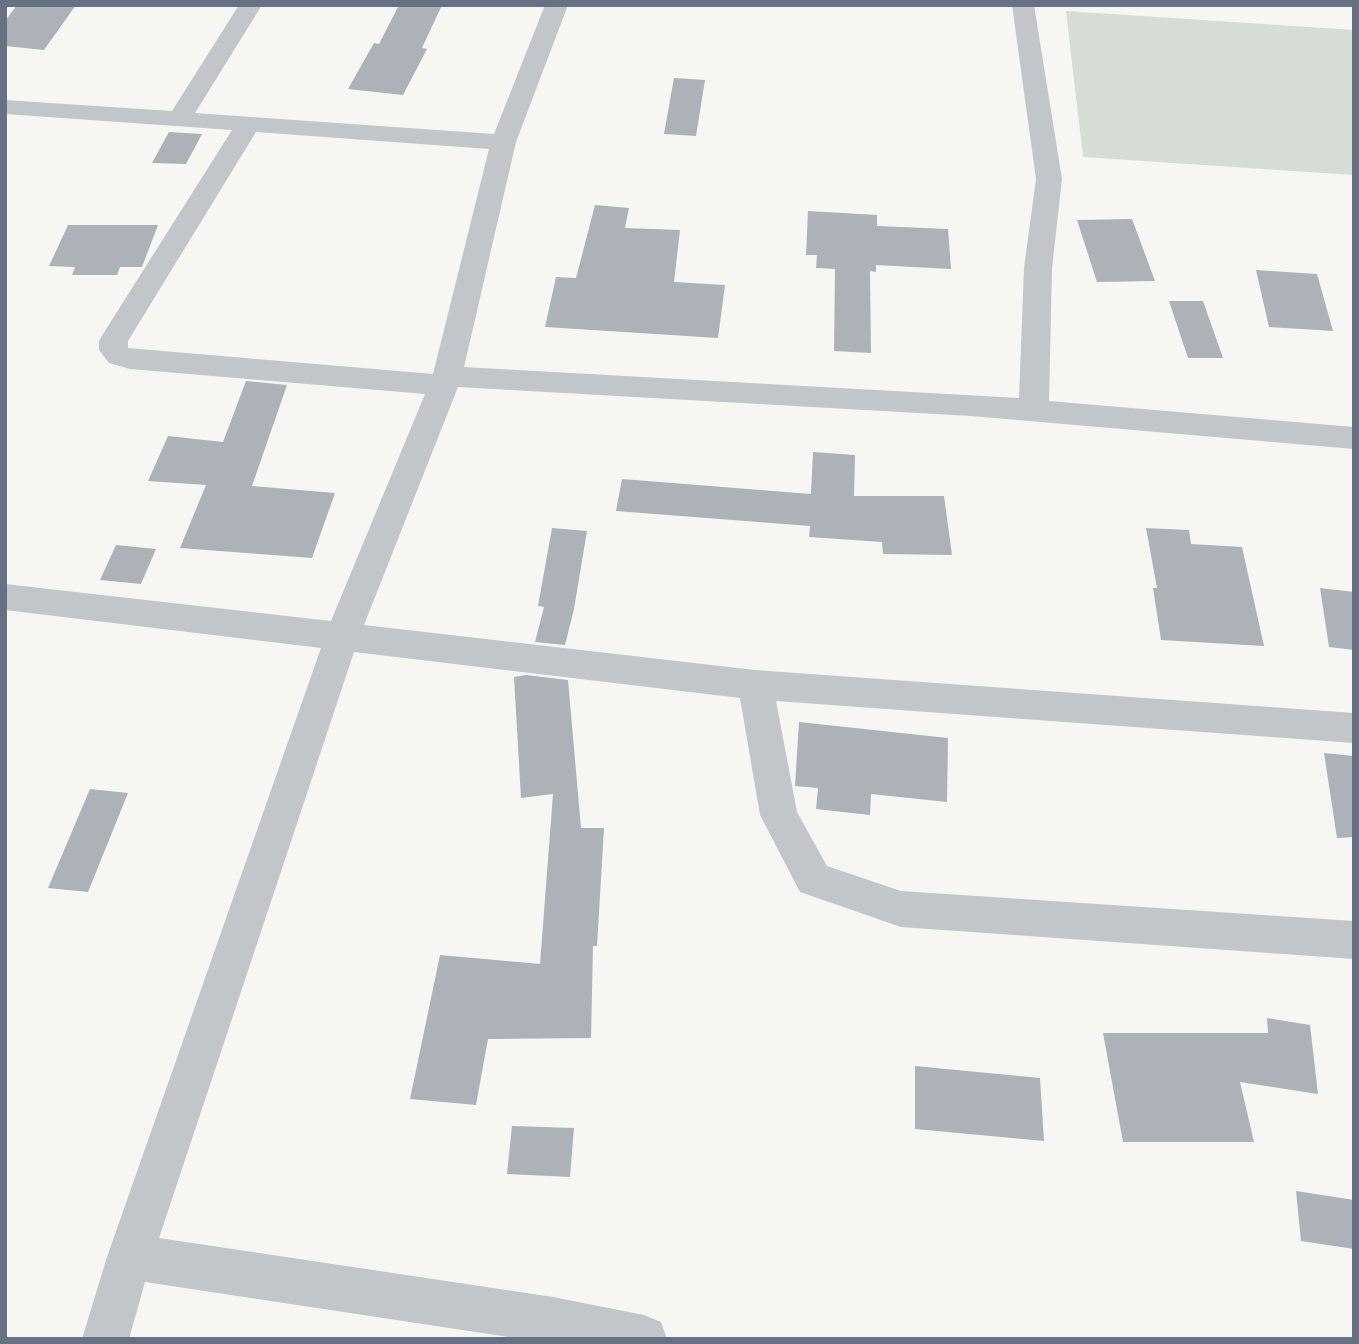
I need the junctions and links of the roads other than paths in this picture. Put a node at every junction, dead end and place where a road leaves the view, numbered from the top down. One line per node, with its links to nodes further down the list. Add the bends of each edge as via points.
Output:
1 (251, 5): 5 (street)
2 (556, 5): 7 (street)
3 (1023, 5): 9 (street, via 1049,179 1038,268)
4 (5, 107): 5 (street)
5 (179, 119): 6 (street)
6 (249, 124): 7 (street); 8 (street, via 113,341 114,350 130,359)
7 (503, 142): 8 (street)
8 (445, 380): 9 (street, via 957,404); 12 (street)
9 (1034, 412): 10 (street)
10 (1354, 438)
11 (9, 604): 12 (street)
12 (343, 635): 13 (street); 16 (street)
13 (755, 685): 14 (street); 15 (street, via 779,815 814,879 901,909)
14 (1354, 729)
15 (1354, 940)
16 (130, 1257): 17 (street); 18 (street, via 553,1320)
17 (105, 1339)
18 (644, 1339)

